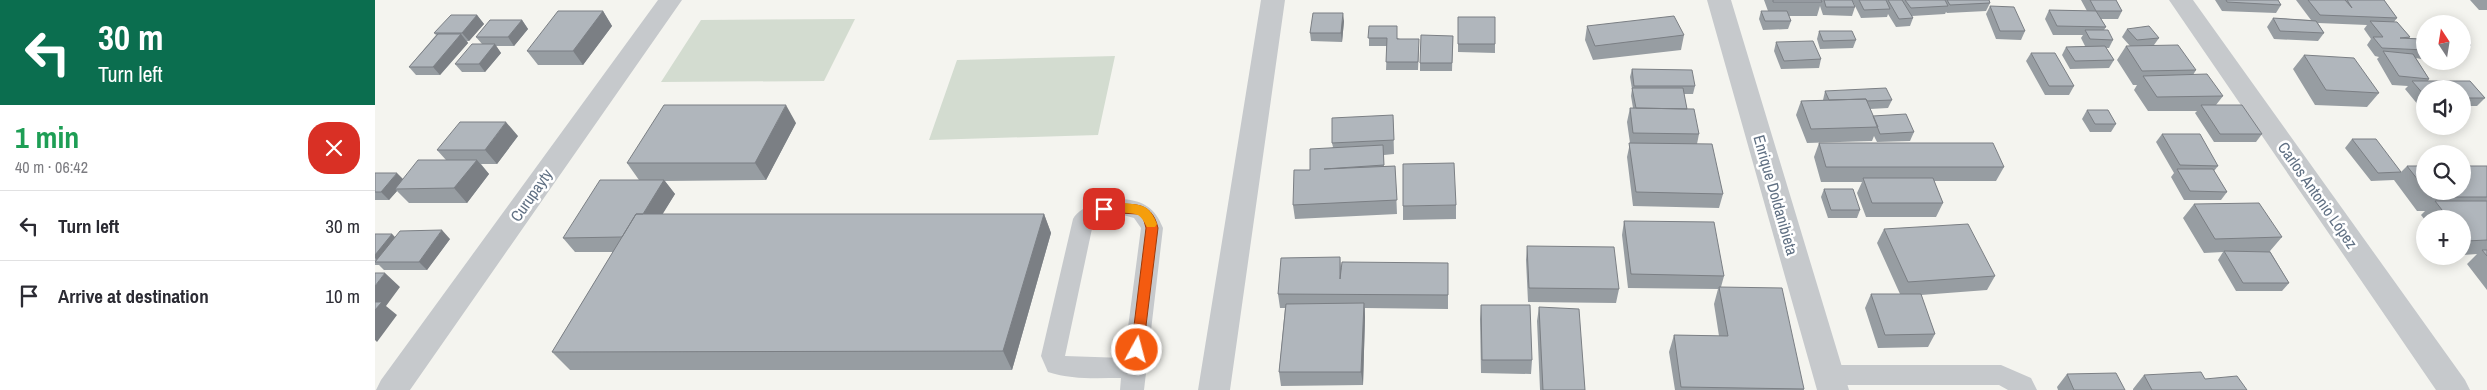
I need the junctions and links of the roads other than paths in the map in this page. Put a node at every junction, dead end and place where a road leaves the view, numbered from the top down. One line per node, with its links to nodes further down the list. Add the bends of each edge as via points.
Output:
1 (670, 0): 7 (street, Curupayty)
2 (1273, 0): 8 (street)
3 (1719, 0): 6 (street, Enrique Doldanibieta)
4 (2181, 0): 10 (street, Carlos Antonio López)
5 (1133, 379): 5 (lane, via 1152,228 1147,214 1140,209 1104,209 1084,219 1081,227 1053,356 1057,365)
6 (1831, 383): 9 (lane, via 2001,375 2022,385)
7 (392, 390)
8 (1214, 390)
9 (2025, 390)
10 (2454, 390)

